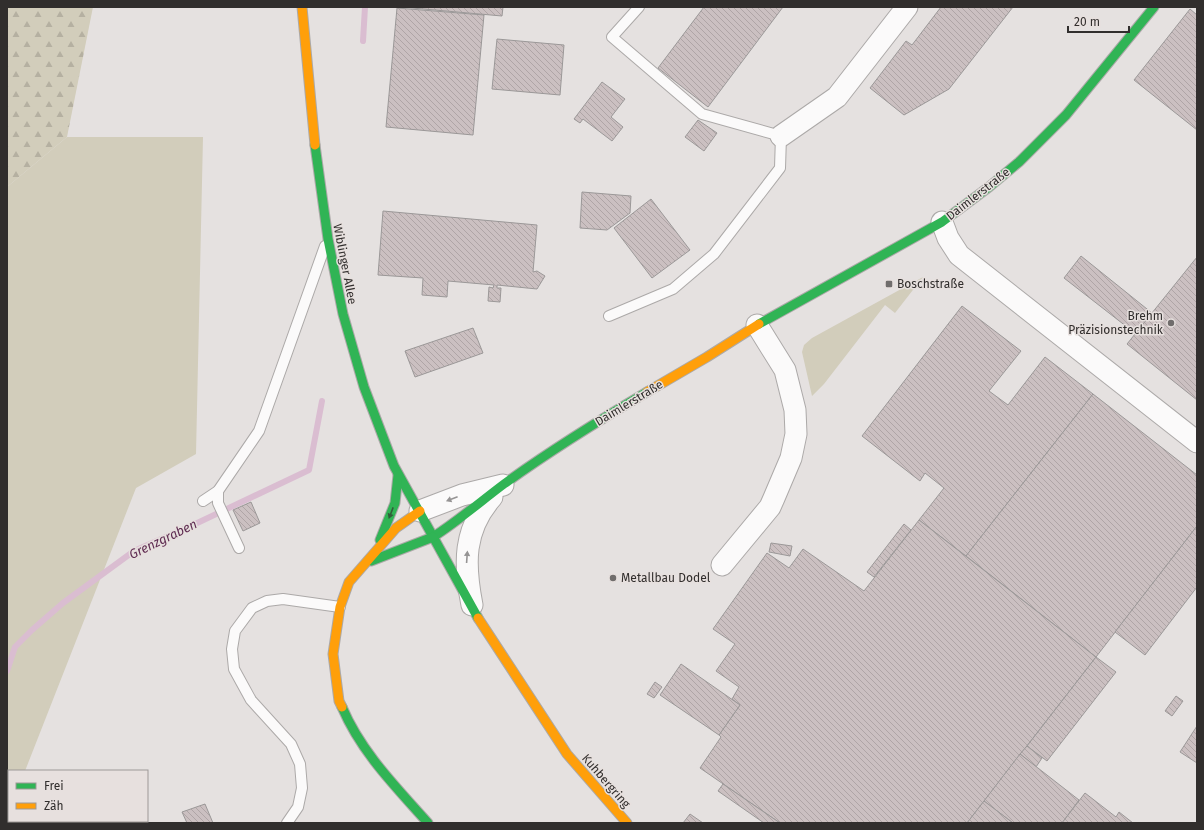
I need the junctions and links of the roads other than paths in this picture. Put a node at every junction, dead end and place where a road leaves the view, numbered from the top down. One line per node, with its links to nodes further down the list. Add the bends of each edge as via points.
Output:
1 (302, 7): 7 (main road, Wiblinger Allee, via 315,150)
2 (639, 7): 5 (lane, via 612,37 702,114)
3 (907, 7): 5 (street, via 836,97)
4 (1154, 7): 6 (main road, Daimlerstraße, via 1066,115 1019,162)
5 (781, 136): 8 (lane, via 780,168 714,254 673,290)
6 (942, 222): 9 (main road, Daimlerstraße); 10 (street, via 948,238 959,254)
7 (328, 239): 11 (main road, Wiblinger Allee, via 343,314 364,387); 13 (lane, via 259,432)
8 (609, 316)
9 (757, 325): 12 (main road, Daimlerstraße, via 590,426); 19 (street, via 785,370 795,410 796,434 791,458 772,502)
10 (1197, 442)
11 (398, 475): 15 (main road, Wiblinger Allee); 18 (main road, one-way to 18, via 395,503 383,535)
12 (503, 485): 15 (street, Daimlerstraße, one-way to 15, via 462,495); 16 (main road, Daimlerstraße); 21 (street, Daimlerstraße, one-way to 12, via 467,580 470,535 475,520)
13 (218, 491): 14 (lane); 17 (lane, via 218,503)
14 (203, 501)
15 (420, 511): 16 (main road, Wiblinger Allee); 18 (main road, via 396,528)
16 (433, 537): 18 (main road, Daimlerstraße); 21 (main road, Wiblinger Allee)
17 (239, 548)
18 (367, 563): 20 (main road, via 349,582)
19 (722, 565)
20 (340, 607): 22 (lane, via 283,599 267,601 252,608 236,632 232,649 234,669 251,700 291,744 300,764 302,788 298,807); 23 (main road, via 333,654 339,701 361,743)
21 (472, 609): 24 (main road, Kuhbergring, via 567,754)
22 (287, 823)
23 (428, 823)
24 (627, 823)

